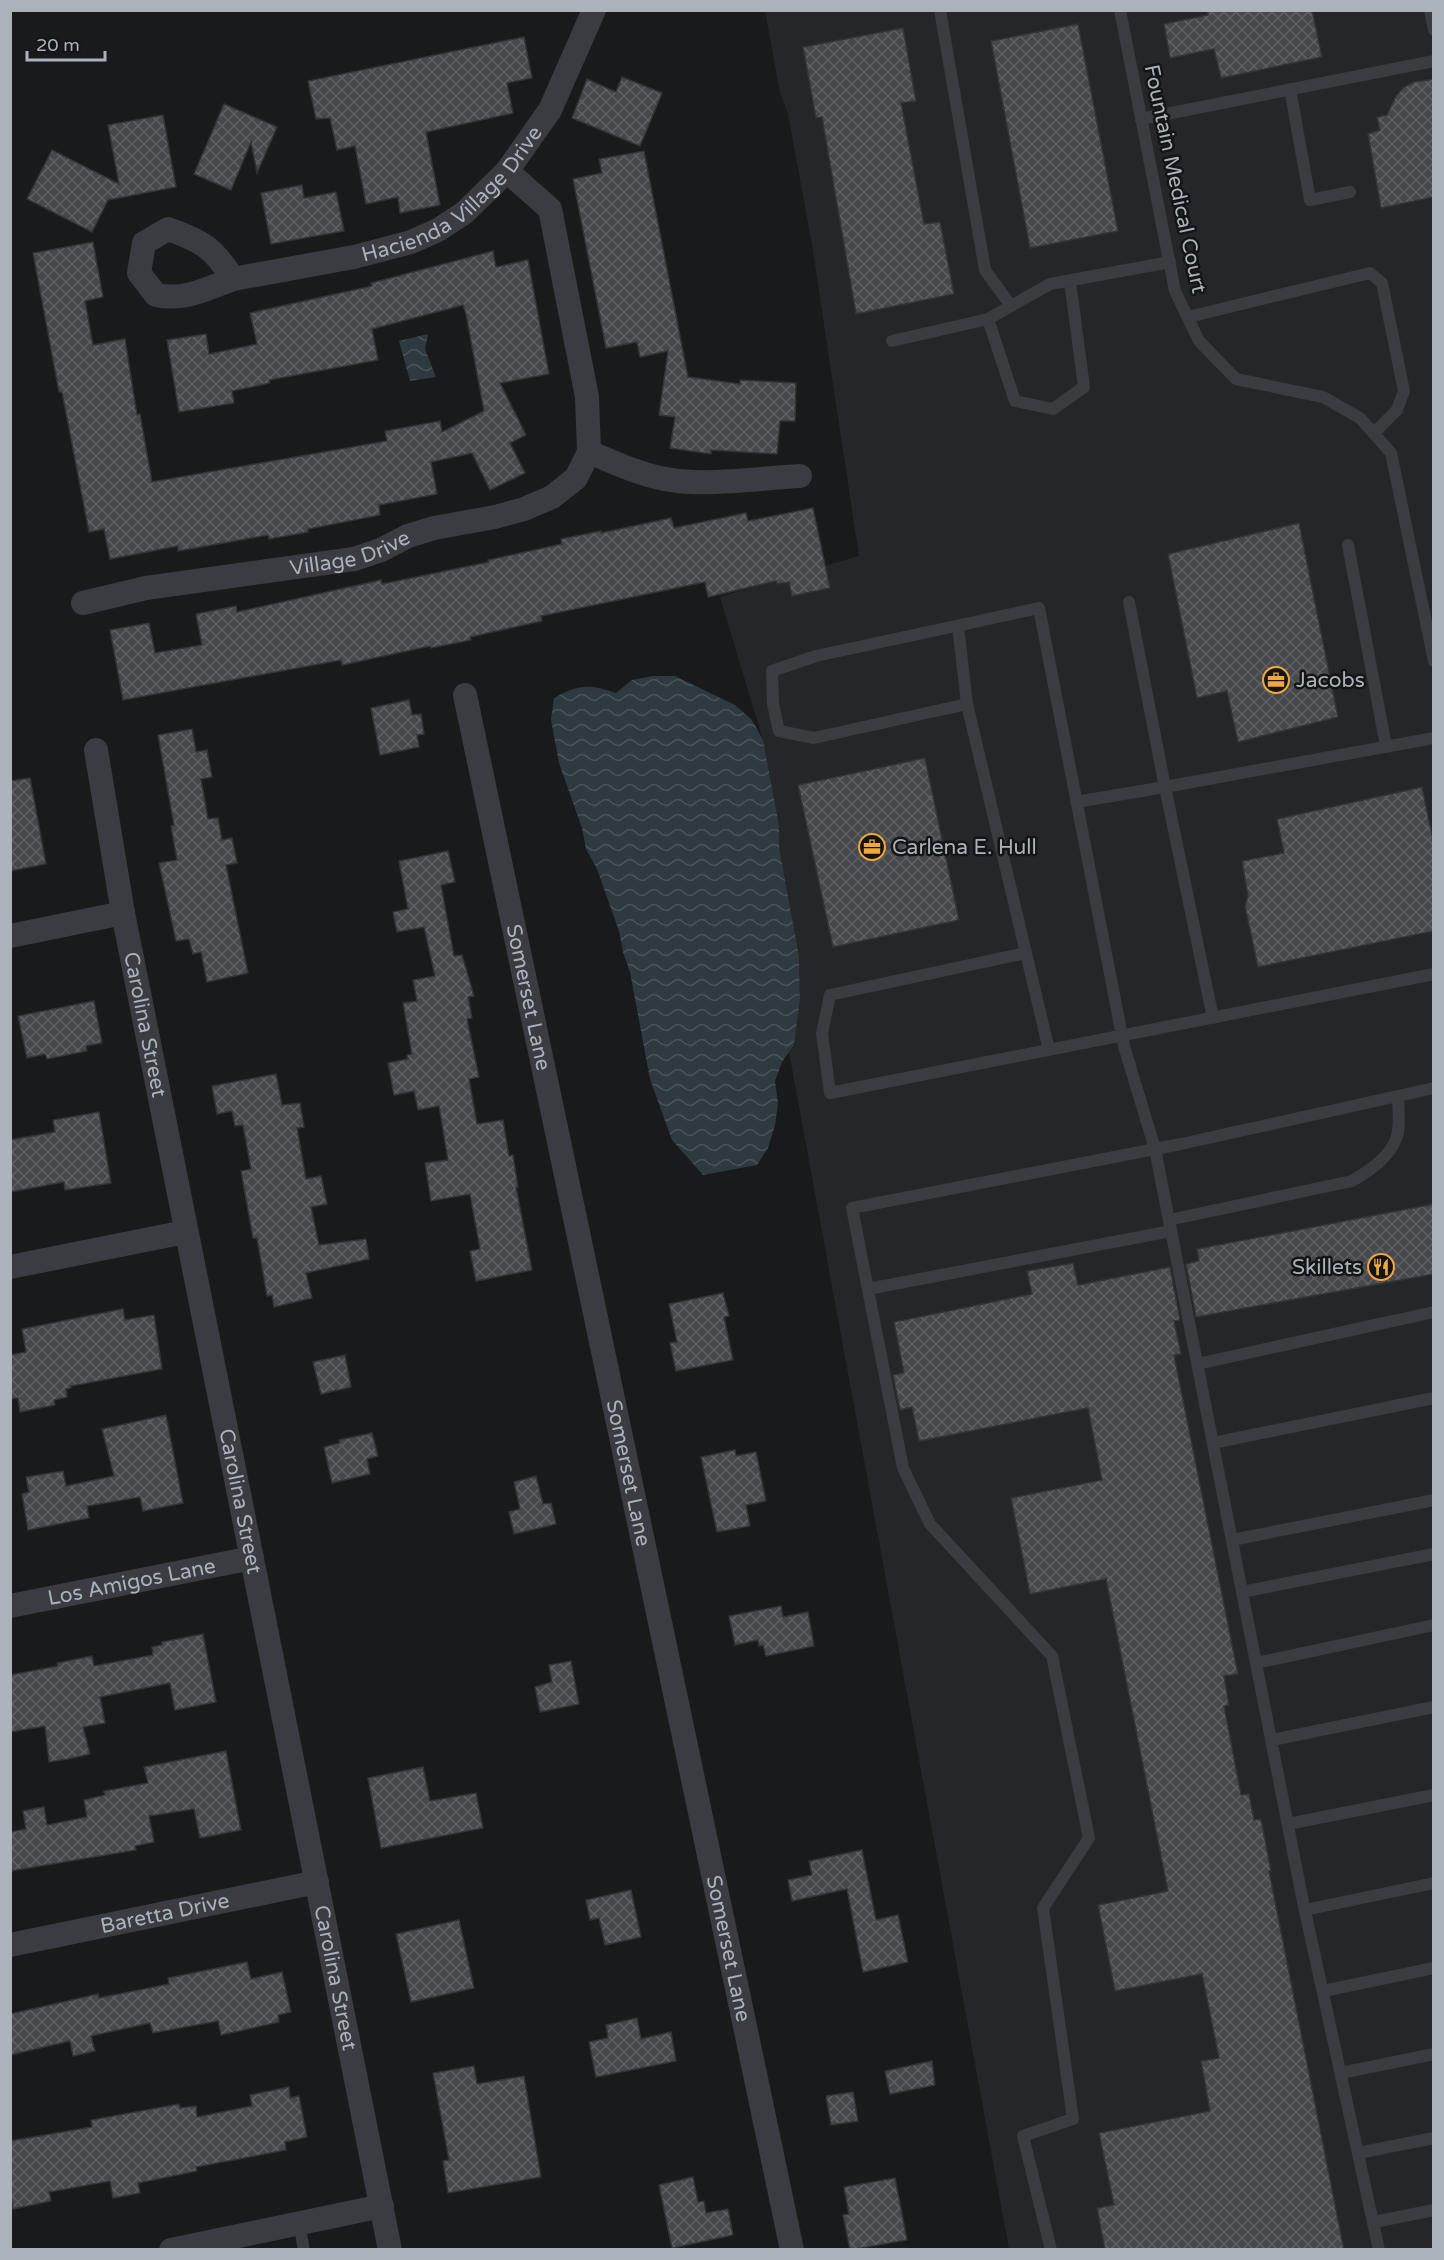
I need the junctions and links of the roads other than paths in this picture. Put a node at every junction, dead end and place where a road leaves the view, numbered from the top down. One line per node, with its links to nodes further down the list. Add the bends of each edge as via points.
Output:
1 (594, 10): 9 (street, Hacienda Village Drive, via 550,110)
2 (940, 10): 14 (lane, via 985,270)
3 (1120, 10): 8 (lane, Fountain Medical Court)
4 (1430, 10): 5 (lane)
5 (1434, 30)
6 (1434, 61): 7 (lane)
7 (1290, 89): 8 (lane); 10 (lane, via 1310,200)
8 (1141, 119): 11 (lane, Fountain Medical Court)
9 (507, 171): 12 (street, Hacienda Village Drive, via 464,213 411,242 344,259); 19 (street, Village Drive, via 550,209 587,397)
10 (1350, 192)
11 (1170, 262): 13 (lane); 15 (lane, Fountain Medical Court, via 1175,291)
12 (233, 279)
13 (1070, 281): 14 (lane, via 1050,284); 16 (lane, via 1084,387 1053,409 1015,401)
14 (1011, 306): 16 (lane)
15 (1188, 317): 18 (lane, Fountain Medical Court, via 1199,341 1236,379 1323,397 1360,418); 18 (lane, via 1370,273 1382,283 1404,392 1397,410)
16 (988, 319): 17 (lane)
17 (892, 341)
18 (1374, 433): 25 (lane, Fountain Medical Court, via 1390,453)
19 (589, 452): 20 (street, via 645,475 673,481); 23 (street, Village Drive, via 576,478 552,496 524,509 434,528 354,558 146,588)
20 (800, 476)
21 (1348, 545): 29 (lane)
22 (1129, 602): 31 (lane)
23 (83, 603)
24 (958, 626): 27 (lane); 27 (lane, via 816,656 772,671 773,704 779,731 814,738); 32 (lane, via 1039,608)
25 (1434, 662)
26 (465, 695): 80 (street, Somerset Lane)
27 (968, 704): 35 (lane)
28 (1434, 738): 29 (lane)
29 (1386, 747): 31 (lane)
30 (96, 750): 33 (street, Carolina Street)
31 (1165, 787): 32 (lane); 37 (lane)
32 (1077, 802): 38 (lane)
33 (123, 913): 34 (street); 44 (street, Carolina Street)
34 (10, 936)
35 (1026, 953): 39 (lane); 39 (lane, via 830,995 822,1033 830,1093)
36 (1434, 974): 37 (lane)
37 (1213, 1018): 38 (lane)
38 (1122, 1036): 39 (lane); 42 (lane)
39 (1049, 1050)
40 (1434, 1088): 41 (lane)
41 (1398, 1096): 42 (lane); 43 (lane, via 1397,1138 1372,1169 1352,1181)
42 (1155, 1149): 43 (lane); 46 (lane, via 852,1208)
43 (1170, 1225): 46 (lane); 48 (lane)
44 (185, 1232): 45 (street); 54 (street, Carolina Street)
45 (10, 1268)
46 (868, 1289): 81 (lane, via 903,1468 930,1524 1052,1656 1089,1838 1043,1908 1073,2119 1023,2136)
47 (1434, 1312): 48 (lane)
48 (1197, 1364): 50 (lane)
49 (1434, 1398): 50 (lane)
50 (1213, 1443): 52 (lane)
51 (1434, 1500): 52 (lane)
52 (1232, 1540): 55 (lane)
53 (1434, 1554): 55 (lane)
54 (252, 1558): 56 (street, Los Amigos Lane); 63 (street, Carolina Street)
55 (1242, 1592): 58 (lane)
56 (10, 1606)
57 (1434, 1625): 58 (lane)
58 (1256, 1663): 60 (lane)
59 (1434, 1707): 60 (lane)
60 (1272, 1740): 62 (lane)
61 (1434, 1796): 62 (lane)
62 (1288, 1824): 65 (lane)
63 (317, 1882): 66 (street, Baretta Drive); 73 (street, Carolina Street)
64 (1434, 1883): 65 (lane)
65 (1305, 1910): 68 (lane)
66 (10, 1945)
67 (1434, 1968): 68 (lane)
68 (1323, 1991): 70 (lane)
69 (1434, 2054): 70 (lane)
70 (1341, 2073): 72 (lane)
71 (1434, 2138): 72 (lane)
72 (1358, 2153): 75 (lane)
73 (382, 2206): 76 (street); 79 (street, Carolina Street)
74 (1434, 2210): 75 (lane)
75 (1374, 2222): 82 (lane)
76 (299, 2223): 77 (street); 78 (lane)
77 (171, 2250)
78 (304, 2250)
79 (390, 2250)
80 (792, 2250)
81 (1052, 2250)
82 (1379, 2250)

